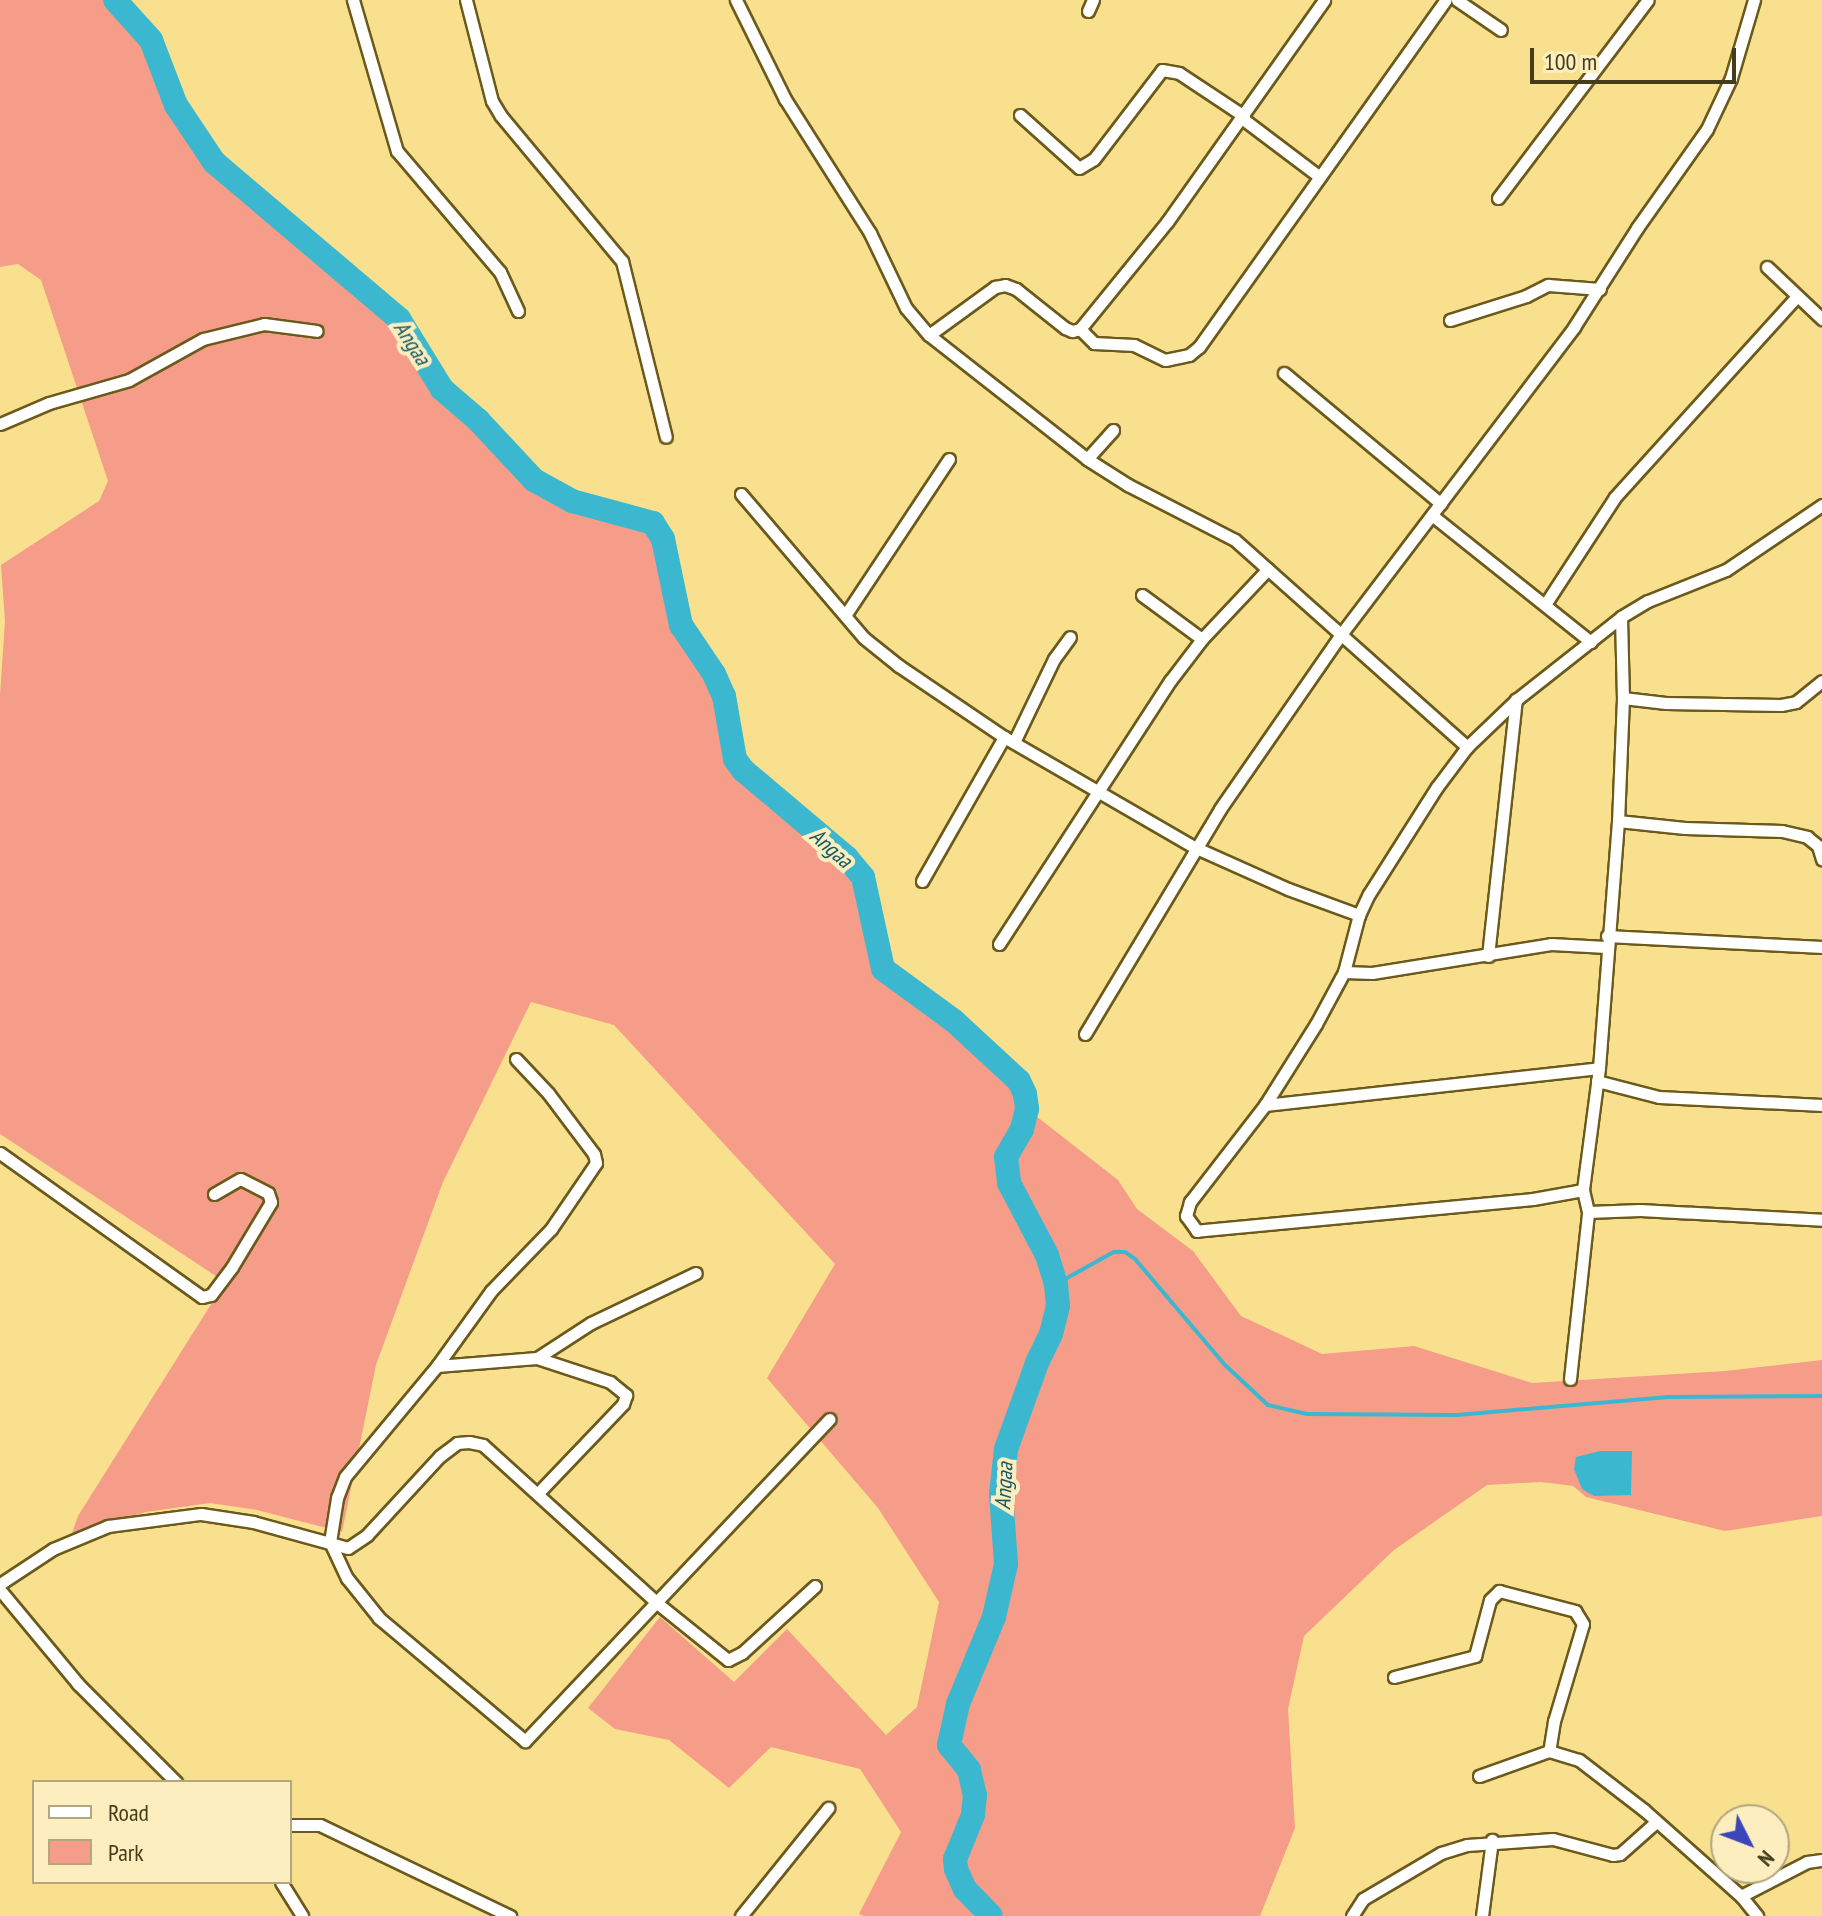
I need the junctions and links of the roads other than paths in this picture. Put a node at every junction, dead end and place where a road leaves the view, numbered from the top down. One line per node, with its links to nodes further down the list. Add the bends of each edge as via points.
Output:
1 (353, 0): 17 (street, via 397,151 500,272)
2 (466, 0): 26 (street, via 492,101 622,261)
3 (736, 0): 22 (street, via 785,99 870,233 906,308)
4 (1324, 0): 11 (street)
5 (1446, 0): 12 (street)
6 (1457, 0): 9 (street)
7 (1648, 0): 13 (street)
8 (1754, 0): 15 (street, via 1731,78 1707,129)
9 (1501, 30)
10 (1020, 115): 11 (street, via 1079,168 1094,159 1162,70 1179,73)
11 (1244, 117): 12 (street); 20 (street)
12 (1320, 177): 20 (street, via 1189,355 1165,360 1134,345 1094,343)
13 (1498, 198)
14 (1767, 267): 16 (street)
15 (1600, 289): 19 (street, via 1548,285); 30 (street)
16 (1797, 296): 18 (street); 35 (street, via 1615,497)
17 (518, 311)
18 (1822, 319)
19 (1450, 320)
20 (1080, 329): 22 (street, via 1065,328 1005,285)
21 (317, 331): 24 (street, via 264,324 203,339 129,380 49,403)
22 (929, 335): 28 (street)
23 (1284, 373): 30 (street)
24 (0, 424)
25 (1113, 430): 28 (street)
26 (666, 437)
27 (949, 459): 36 (street)
28 (1087, 459): 33 (street, via 1235,540)
29 (741, 494): 36 (street)
30 (1441, 504): 32 (street)
31 (1822, 505): 37 (street, via 1726,570)
32 (1433, 516): 35 (street); 38 (street)
33 (1268, 569): 38 (street); 40 (street)
34 (1142, 595): 40 (street)
35 (1546, 603): 41 (street)
36 (846, 614): 45 (street, via 875,649)
37 (1621, 617): 41 (street); 43 (street)
38 (1342, 633): 46 (street); 49 (street)
39 (1070, 637): 45 (street)
40 (1202, 639): 47 (street)
41 (1591, 642): 44 (street)
42 (1822, 681): 43 (street, via 1796,702 1781,705)
43 (1623, 698): 48 (street)
44 (1516, 700): 46 (street); 56 (street)
45 (1009, 740): 47 (street); 51 (street)
46 (1467, 747): 52 (street)
47 (1099, 791): 49 (street); 54 (street)
48 (1618, 821): 50 (street, via 1782,831 1807,837 1818,846); 53 (street)
49 (1194, 847): 52 (street); 58 (street)
50 (1822, 859)
51 (922, 881)
52 (1359, 915): 57 (street)
53 (1606, 941): 55 (street); 56 (street); 60 (street)
54 (999, 944)
55 (1822, 947)
56 (1488, 956): 57 (street, via 1372,973)
57 (1344, 972): 62 (street)
58 (1085, 1034)
59 (516, 1059): 71 (street, via 594,1154 594,1172 551,1229 491,1291)
60 (1599, 1068): 61 (street); 62 (street)
61 (1597, 1081): 63 (street, via 1659,1097); 65 (street)
62 (1265, 1105): 65 (street, via 1186,1208 1186,1216 1200,1232)
63 (1822, 1105)
64 (0, 1153): 66 (street, via 202,1297 211,1295 232,1267 271,1202 268,1193 240,1179)
65 (1583, 1190): 67 (street)
66 (214, 1194)
67 (1588, 1212): 68 (street); 72 (street)
68 (1822, 1220)
69 (696, 1273): 70 (street, via 591,1323)
70 (537, 1358): 71 (street); 74 (street, via 610,1382 626,1395)
71 (437, 1366): 75 (street, via 345,1477)
72 (1570, 1379)
73 (829, 1419): 79 (street)
74 (538, 1493): 75 (street, via 483,1445 457,1443 357,1544 348,1548); 79 (street)
75 (330, 1542): 76 (street, via 201,1514 150,1520 108,1526 67,1543); 79 (street, via 347,1578 379,1618 525,1741)
76 (0, 1584)
77 (815, 1586): 79 (street, via 733,1660 720,1657)
78 (0, 1590): 83 (street, via 78,1684)
79 (657, 1603)
80 (1394, 1677): 81 (street, via 1475,1656 1490,1600 1499,1591 1575,1611 1583,1624)
81 (1549, 1751): 82 (street); 85 (street, via 1598,1772)
82 (1479, 1776)
83 (174, 1780)
84 (828, 1808): 93 (street)
85 (1656, 1822): 87 (street, via 1613,1855 1553,1839); 90 (street)
86 (292, 1825): 92 (street, via 320,1825)
87 (1492, 1840): 94 (street, via 1441,1853 1363,1899); 95 (street)
88 (1822, 1860): 90 (street, via 1807,1862)
89 (282, 1884): 91 (street)
90 (1741, 1896): 96 (street)
91 (302, 1916)
92 (510, 1916)
93 (741, 1916)
94 (1352, 1916)
95 (1482, 1916)
96 (1757, 1916)

